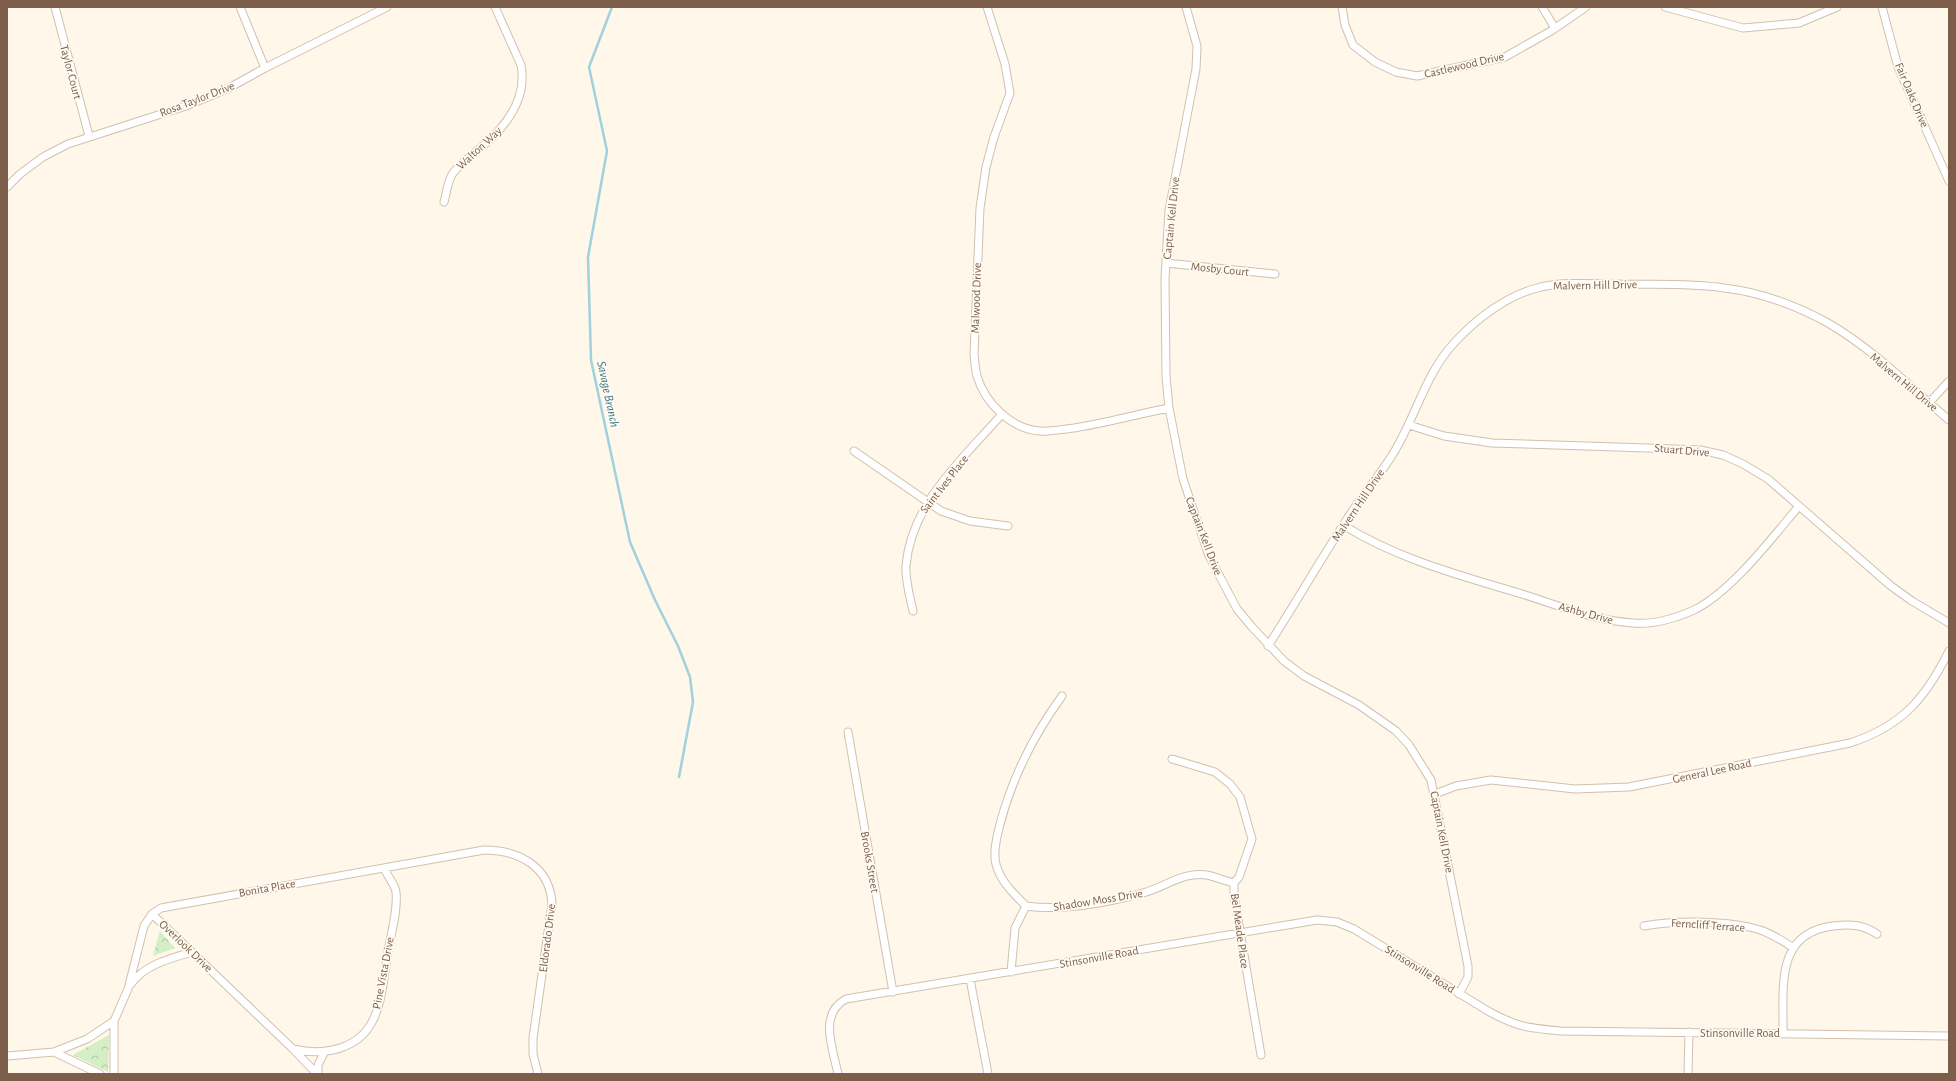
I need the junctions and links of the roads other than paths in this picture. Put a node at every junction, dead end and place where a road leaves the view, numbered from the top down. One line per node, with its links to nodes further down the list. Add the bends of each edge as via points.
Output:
1 (55, 7): 15 (street, Taylor Court)
2 (240, 7): 14 (street)
3 (387, 7): 14 (street, Rosa Taylor Drive)
4 (495, 7): 18 (street, Walton Way, via 520,60 522,87 514,109 502,128 453,173 448,182)
5 (987, 7): 24 (street, Malwood Drive, via 1005,64 1010,93 986,167 980,208 974,355 976,375 982,390)
6 (1186, 7): 19 (street, Captain Kell Drive, via 1197,46 1196,69 1169,210)
7 (1342, 7): 13 (street, Castlewood Drive, via 1345,25 1354,45 1375,62 1396,72 1417,76 1505,57)
8 (1542, 7): 13 (street)
9 (1586, 7): 13 (street, Castlewood Drive)
10 (1665, 7): 11 (street, via 1743,28 1799,23)
11 (1837, 7)
12 (1882, 7): 16 (street, Fair Oaks Drive, via 1898,67)
13 (1555, 28)
14 (265, 68): 15 (street, Rosa Taylor Drive, via 229,88 186,106)
15 (89, 136): 17 (street, Rosa Taylor Drive, via 43,157)
16 (1949, 180)
17 (7, 187)
18 (444, 202)
19 (1166, 263): 20 (street, Mosby Court); 23 (street, Captain Kell Drive, via 1165,345)
20 (1274, 274)
21 (1949, 381): 22 (street)
22 (1929, 403): 25 (street, Malvern Hill Drive); 26 (street, Malvern Hill Drive, via 1852,338 1828,323 1788,305 1725,288 1554,285 1537,288 1508,301 1482,317 1453,344 1430,376)
23 (1169, 408): 24 (street, Malwood Drive, via 1085,426 1045,431 1023,427); 34 (street, Captain Kell Drive, via 1184,479 1209,556 1238,609)
24 (1002, 414): 28 (street, Saint Ives Place)
25 (1949, 420)
26 (1409, 425): 29 (street, Stuart Drive, via 1444,436 1492,443 1713,452 1754,470); 30 (street, Malvern Hill Drive, via 1396,449)
27 (854, 451): 28 (street)
28 (927, 502): 31 (street, via 941,511 970,521); 32 (street, Saint Ives Place, via 910,538 906,567)
29 (1799, 506): 30 (street, Ashby Drive, via 1743,570 1705,604 1685,614 1635,624 1598,618 1434,567 1367,540); 33 (street, Stuart Drive, via 1891,586)
30 (1343, 524): 34 (street, Malvern Hill Drive)
31 (1008, 526)
32 (913, 611)
33 (1949, 623)
34 (1268, 646): 39 (street, Captain Kell Drive, via 1304,676 1359,705 1396,732 1420,761)
35 (1949, 651): 39 (street, General Lee Road, via 1933,680 1911,708 1879,732 1850,743 1629,787 1575,789 1491,780 1456,786)
36 (1062, 696): 42 (street, via 1032,741 1014,779 996,842 997,870)
37 (848, 732): 52 (street, Brooks Street)
38 (1172, 759): 41 (street, Bel Meade Place, via 1215,772 1230,784 1240,797 1252,839 1239,877)
39 (1436, 794): 53 (street, Captain Kell Drive, via 1468,966 1467,980)
40 (384, 868): 43 (street, Bonita Place, via 170,905); 60 (street, Pine Vista Drive, via 394,887 396,904 378,1008 374,1019 361,1036 341,1048); 66 (street, Eldorado Drive, via 484,850 499,850 512,853 533,864 543,876 550,890 552,904 533,1038 533,1054)
41 (1234, 883): 42 (street, Shadow Moss Drive, via 1207,875 1195,875 1180,878 1143,893 1107,900 1055,909); 45 (street, Bel Meade Place)
42 (1026, 906): 49 (street, via 1015,928)
43 (152, 914): 48 (street, Overlook Drive); 51 (street, Overlook Drive, via 144,926)
44 (1644, 926): 47 (street, Ferncliff Terrace, via 1663,923 1743,926 1762,931)
45 (1239, 934): 49 (street, Stinsonville Road); 53 (street, Stinsonville Road, via 1317,920 1337,922 1375,941); 61 (street, Bel Meade Place)
46 (1877, 934): 47 (street, via 1866,927 1846,924 1821,927 1805,935)
47 (1792, 947): 56 (street, via 1786,962 1784,979)
48 (192, 952): 51 (street, via 172,957 146,970 135,978); 58 (street, Overlook Drive)
49 (1011, 972): 50 (street, Stinsonville Road)
50 (970, 979): 52 (street, Stinsonville Road); 68 (street)
51 (128, 988): 54 (street, Overlook Drive)
52 (893, 992): 67 (street, Stinsonville Road, via 846,999 837,1004 829,1022)
53 (1458, 994): 55 (street, Stinsonville Road, via 1510,1024 1524,1028 1560,1031)
54 (114, 1021): 59 (street, via 87,1040); 64 (street)
55 (1689, 1032): 56 (street, Stinsonville Road); 69 (street)
56 (1783, 1033): 57 (street, Stinsonville Road)
57 (1949, 1036)
58 (293, 1049): 60 (street, Pine Vista Drive); 65 (street, Overlook Drive)
59 (54, 1052): 62 (street); 63 (street)
60 (324, 1053): 65 (street)
61 (1261, 1055)
62 (7, 1056)
63 (100, 1074)
64 (114, 1074)
65 (317, 1074)
66 (538, 1074)
67 (838, 1074)
68 (988, 1074)
69 (1688, 1074)

